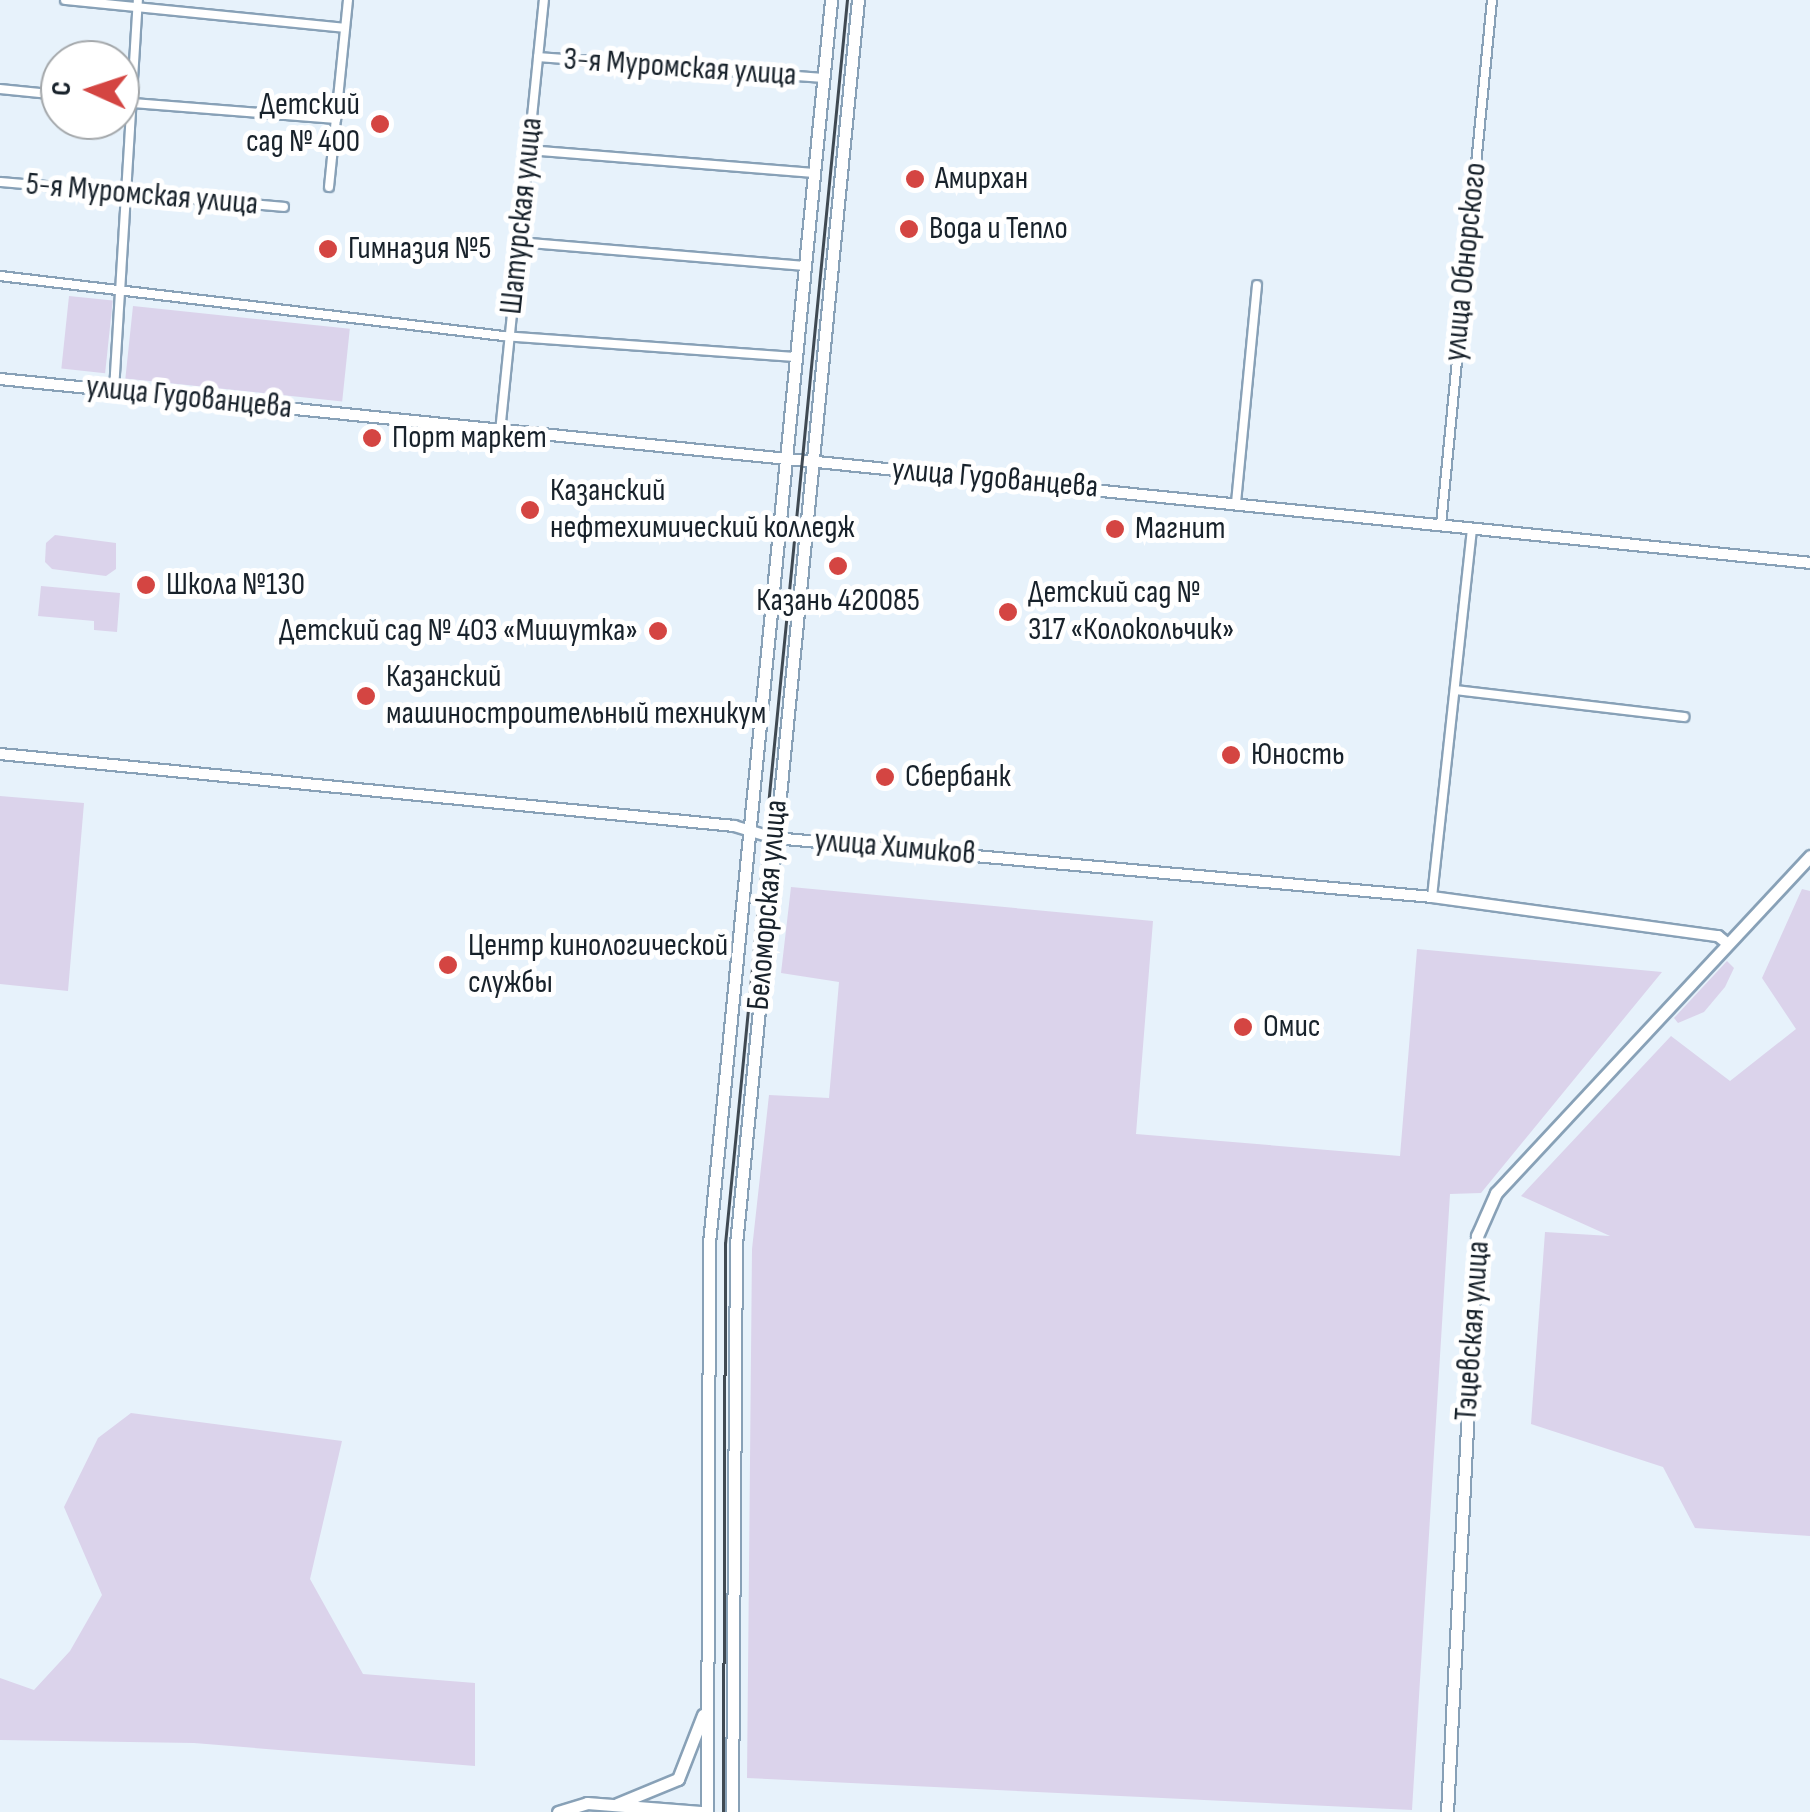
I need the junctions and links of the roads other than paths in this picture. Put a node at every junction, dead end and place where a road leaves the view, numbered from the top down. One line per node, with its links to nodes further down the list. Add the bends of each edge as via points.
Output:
1 (65, 0): 7 (street)
2 (348, 0): 8 (street)
3 (544, 0): 12 (street, Шатурская улица)
4 (830, 0): 10 (main road, Беломорская улица)
5 (858, 0): 11 (main road, Беломорская улица)
6 (1492, 0): 38 (street, улица Обнорского)
7 (138, 4): 8 (street); 9 (street)
8 (345, 28): 17 (street)
9 (136, 40)
10 (826, 51): 11 (main road); 13 (main road, Беломорская улица)
11 (852, 54): 36 (main road, Беломорская улица)
12 (538, 57): 13 (street, 3-я Муромская улица); 19 (street, Шатурская улица)
13 (823, 78): 20 (main road, Беломорская улица)
14 (0, 89): 15 (street)
15 (40, 93)
16 (140, 104): 17 (street)
17 (336, 119): 22 (street)
18 (128, 140): 23 (street)
19 (529, 150): 20 (street); 25 (street, Шатурская улица)
20 (813, 173): 26 (main road, Беломорская улица)
21 (0, 182): 23 (street, 5-я Муромская улица)
22 (329, 187)
23 (123, 194): 24 (street, 5-я Муромская улица); 29 (street)
24 (284, 208)
25 (519, 242): 26 (street); 30 (street, Шатурская улица)
26 (804, 266): 31 (main road, Беломорская улица)
27 (0, 276): 29 (street)
28 (1256, 285): 37 (street)
29 (122, 292): 30 (street); 33 (street)
30 (510, 332): 31 (street); 34 (street, Шатурская улица)
31 (794, 357): 35 (main road, Беломорская улица)
32 (0, 379): 33 (street, улица Гудованцева)
33 (114, 390): 34 (street, улица Гудованцева)
34 (500, 432): 35 (street, улица Гудованцева)
35 (784, 458): 36 (street, улица Гудованцева); 44 (main road, Беломорская улица)
36 (811, 462): 37 (street, улица Гудованцева); 45 (main road, Беломорская улица)
37 (1236, 503): 38 (street, улица Гудованцева)
38 (1441, 525): 39 (street, улица Гудованцева)
39 (1472, 528): 40 (street, улица Гудованцева); 41 (street)
40 (1810, 564)
41 (1455, 690): 42 (street); 47 (street)
42 (1684, 716)
43 (0, 754): 44 (street, улица Химиков)
44 (749, 828): 45 (street, улица Химиков); 49 (main road, Беломорская улица)
45 (774, 838): 47 (street, улица Химиков); 50 (main road, Беломорская улица)
46 (1810, 856): 48 (main road, Тэцевская улица)
47 (1432, 898): 48 (street, улица Химиков, via 1718,936)
48 (1728, 944): 56 (main road, Тэцевская улица, via 1496,1193 1476,1236)
49 (709, 1244): 50 (main road); 51 (main road, Беломорская улица)
50 (736, 1244): 55 (main road, Беломорская улица)
51 (708, 1696): 52 (main road, via 678,1779); 54 (main road, Беломорская улица)
52 (617, 1804): 53 (main road, via 587,1803); 54 (main road)
53 (558, 1812)
54 (704, 1812)
55 (732, 1812)
56 (1447, 1812)

